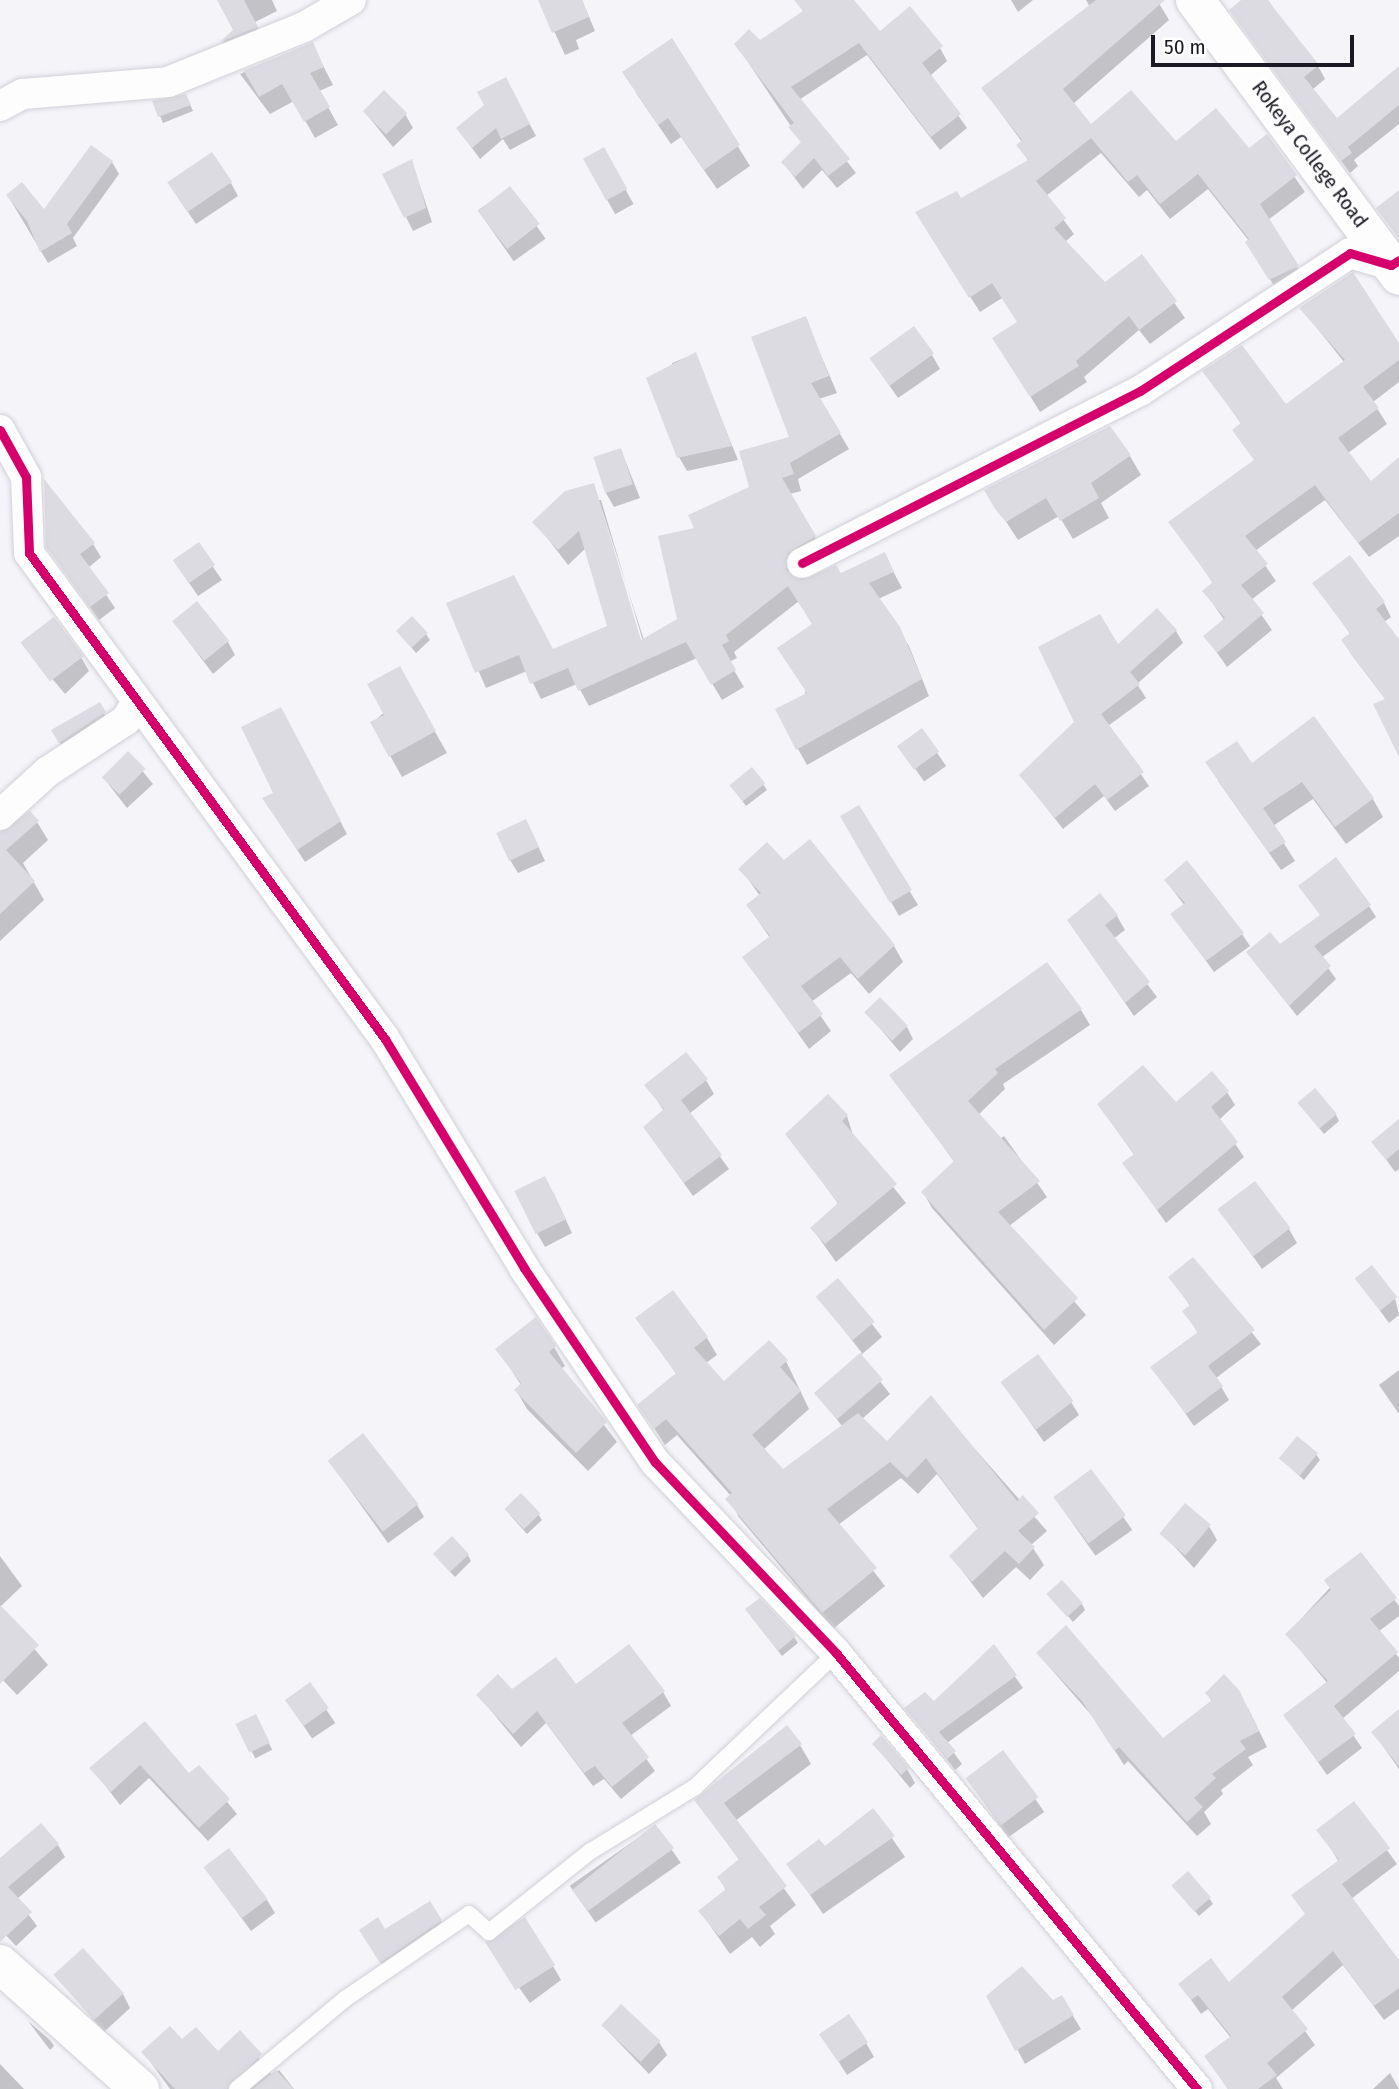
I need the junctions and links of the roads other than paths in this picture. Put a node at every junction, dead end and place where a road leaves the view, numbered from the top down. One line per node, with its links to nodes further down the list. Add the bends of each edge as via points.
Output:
1 (351, 0): 3 (street, via 304,27 168,82 23,94)
2 (1195, 0): 4 (street, Rokeya College Road)
3 (0, 106)
4 (1396, 267): 6 (street, via 1350,253 1140,391)
5 (0, 430): 7 (street, via 26,477 29,553)
6 (802, 563)
7 (135, 705): 8 (street, via 125,720 47,772); 9 (street, via 385,1039 524,1268 654,1462)
8 (0, 815)
9 (836, 1653): 12 (lane, via 695,1787 591,1851 489,1932 469,1914 345,1999); 13 (street)
10 (0, 1965): 11 (street)
11 (140, 2089)
12 (237, 2089)
13 (1197, 2089)

